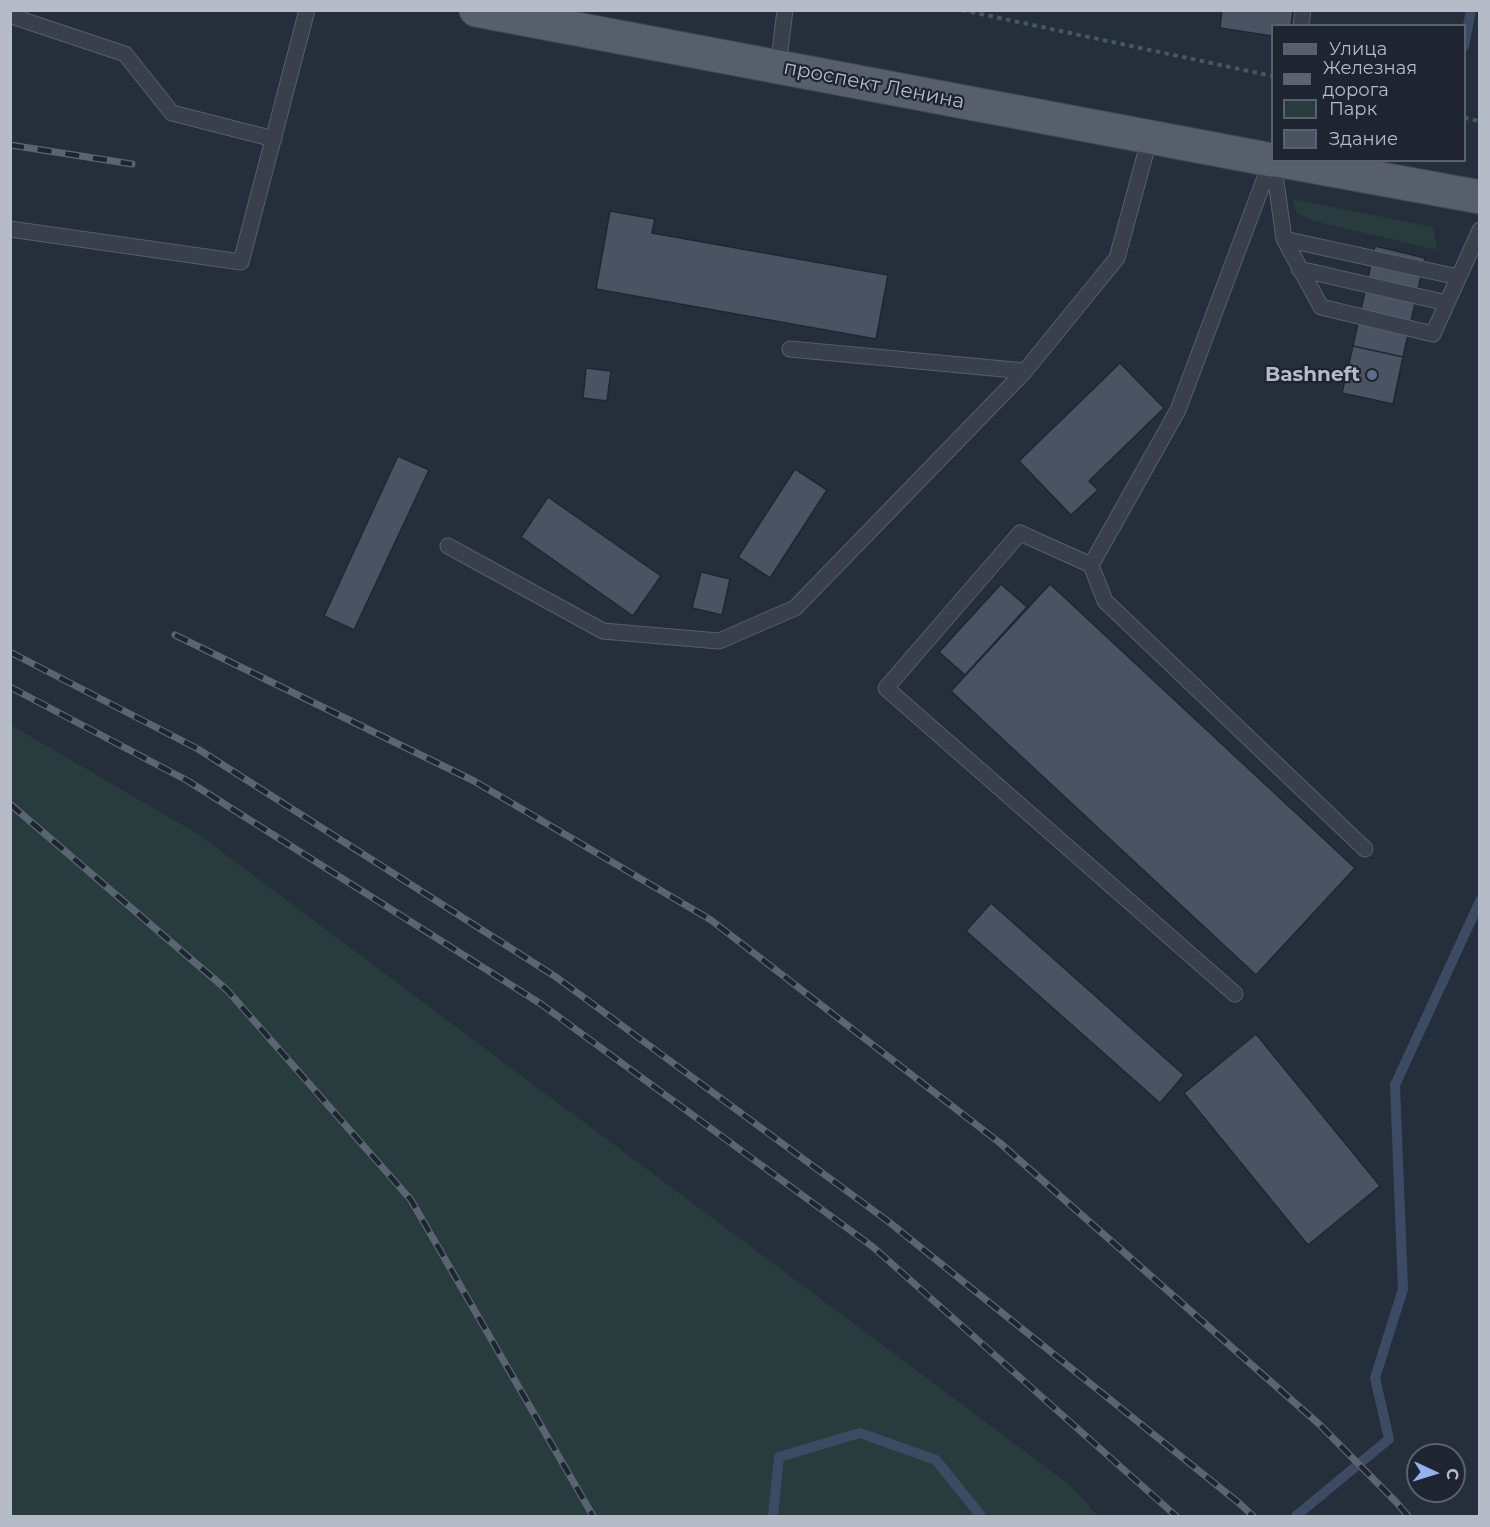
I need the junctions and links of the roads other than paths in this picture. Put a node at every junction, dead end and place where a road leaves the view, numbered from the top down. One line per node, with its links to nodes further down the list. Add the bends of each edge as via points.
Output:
1 (18, 10): 7 (lane, via 17,18 125,54 172,113)
2 (307, 10): 7 (lane)
3 (476, 10): 5 (main road, проспект Ленина)
4 (785, 10): 5 (lane)
5 (778, 66): 6 (main road, проспект Ленина)
6 (1150, 137): 8 (main road, проспект Ленина); 20 (lane, via 1117,258)
7 (274, 139): 13 (lane, via 241,262)
8 (1271, 160)
9 (1271, 162): 22 (lane, via 1178,410)
10 (1272, 162): 15 (lane)
11 (1288, 162): 12 (main road)
12 (1479, 197)
13 (10, 229)
14 (1479, 230): 17 (lane)
15 (1284, 239): 16 (lane); 17 (lane)
16 (1299, 269): 18 (lane); 18 (lane, via 1321,307 1433,334)
17 (1458, 277): 18 (lane)
18 (1446, 303)
19 (790, 349): 20 (lane)
20 (1025, 371): 21 (lane, via 795,608 719,641 603,631)
21 (448, 546)
22 (1091, 565): 23 (lane, via 1105,601); 24 (lane, via 1020,533 886,688)
23 (1365, 849)
24 (1235, 994)

